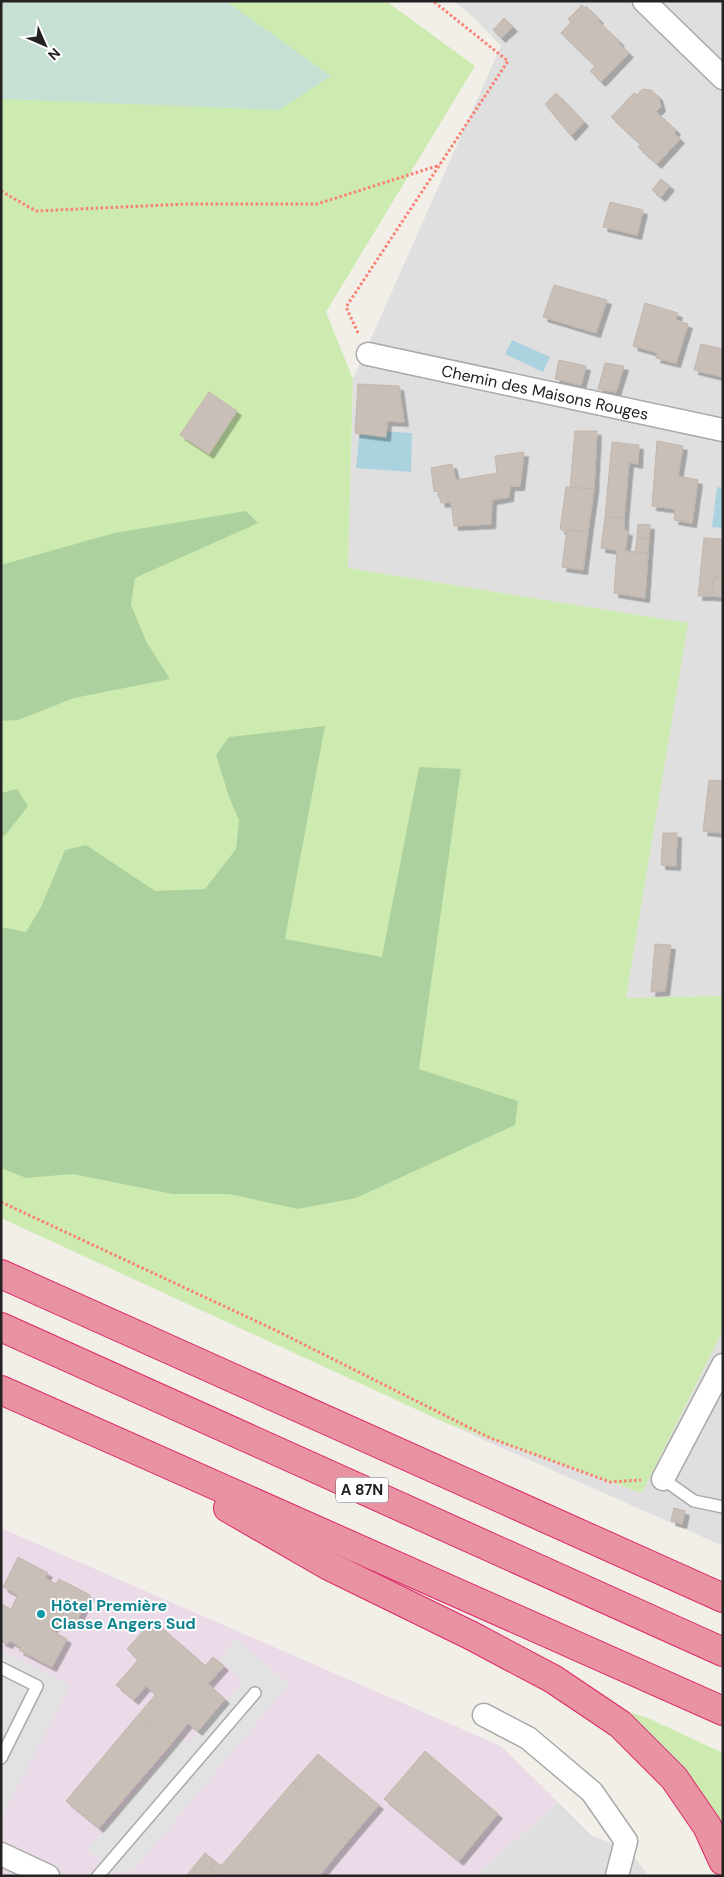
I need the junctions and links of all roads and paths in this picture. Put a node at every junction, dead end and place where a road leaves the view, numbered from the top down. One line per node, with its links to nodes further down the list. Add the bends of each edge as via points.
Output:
1 (433, 1): 4 (path, via 508,61)
2 (644, 1): 3 (street)
3 (723, 78)
4 (440, 165): 5 (path, via 317,204 187,204 36,211); 6 (path, via 346,307)
5 (1, 191)
6 (368, 354): 7 (street, Chemin des Maisons Rouges)
7 (723, 430)
8 (1, 1202): 14 (path, via 275,1330 490,1438 610,1482)
9 (1, 1274): 16 (highway)
10 (1, 1327): 17 (highway, A 87N)
11 (723, 1365): 14 (street)
12 (1, 1390): 13 (highway)
13 (96, 1433): 20 (highway); 24 (highway, via 329,1566 553,1679 620,1724 674,1778 707,1826)
14 (663, 1479): 15 (lane, via 694,1501)
15 (723, 1507)
16 (719, 1595)
17 (723, 1652)
18 (1, 1668): 22 (lane, via 37,1686)
19 (255, 1693): 26 (lane)
20 (723, 1711)
21 (484, 1715): 27 (street, via 528,1738 592,1792 626,1841)
22 (1, 1758)
23 (1, 1854): 25 (street)
24 (723, 1861)
25 (48, 1876)
26 (98, 1876)
27 (617, 1876)

